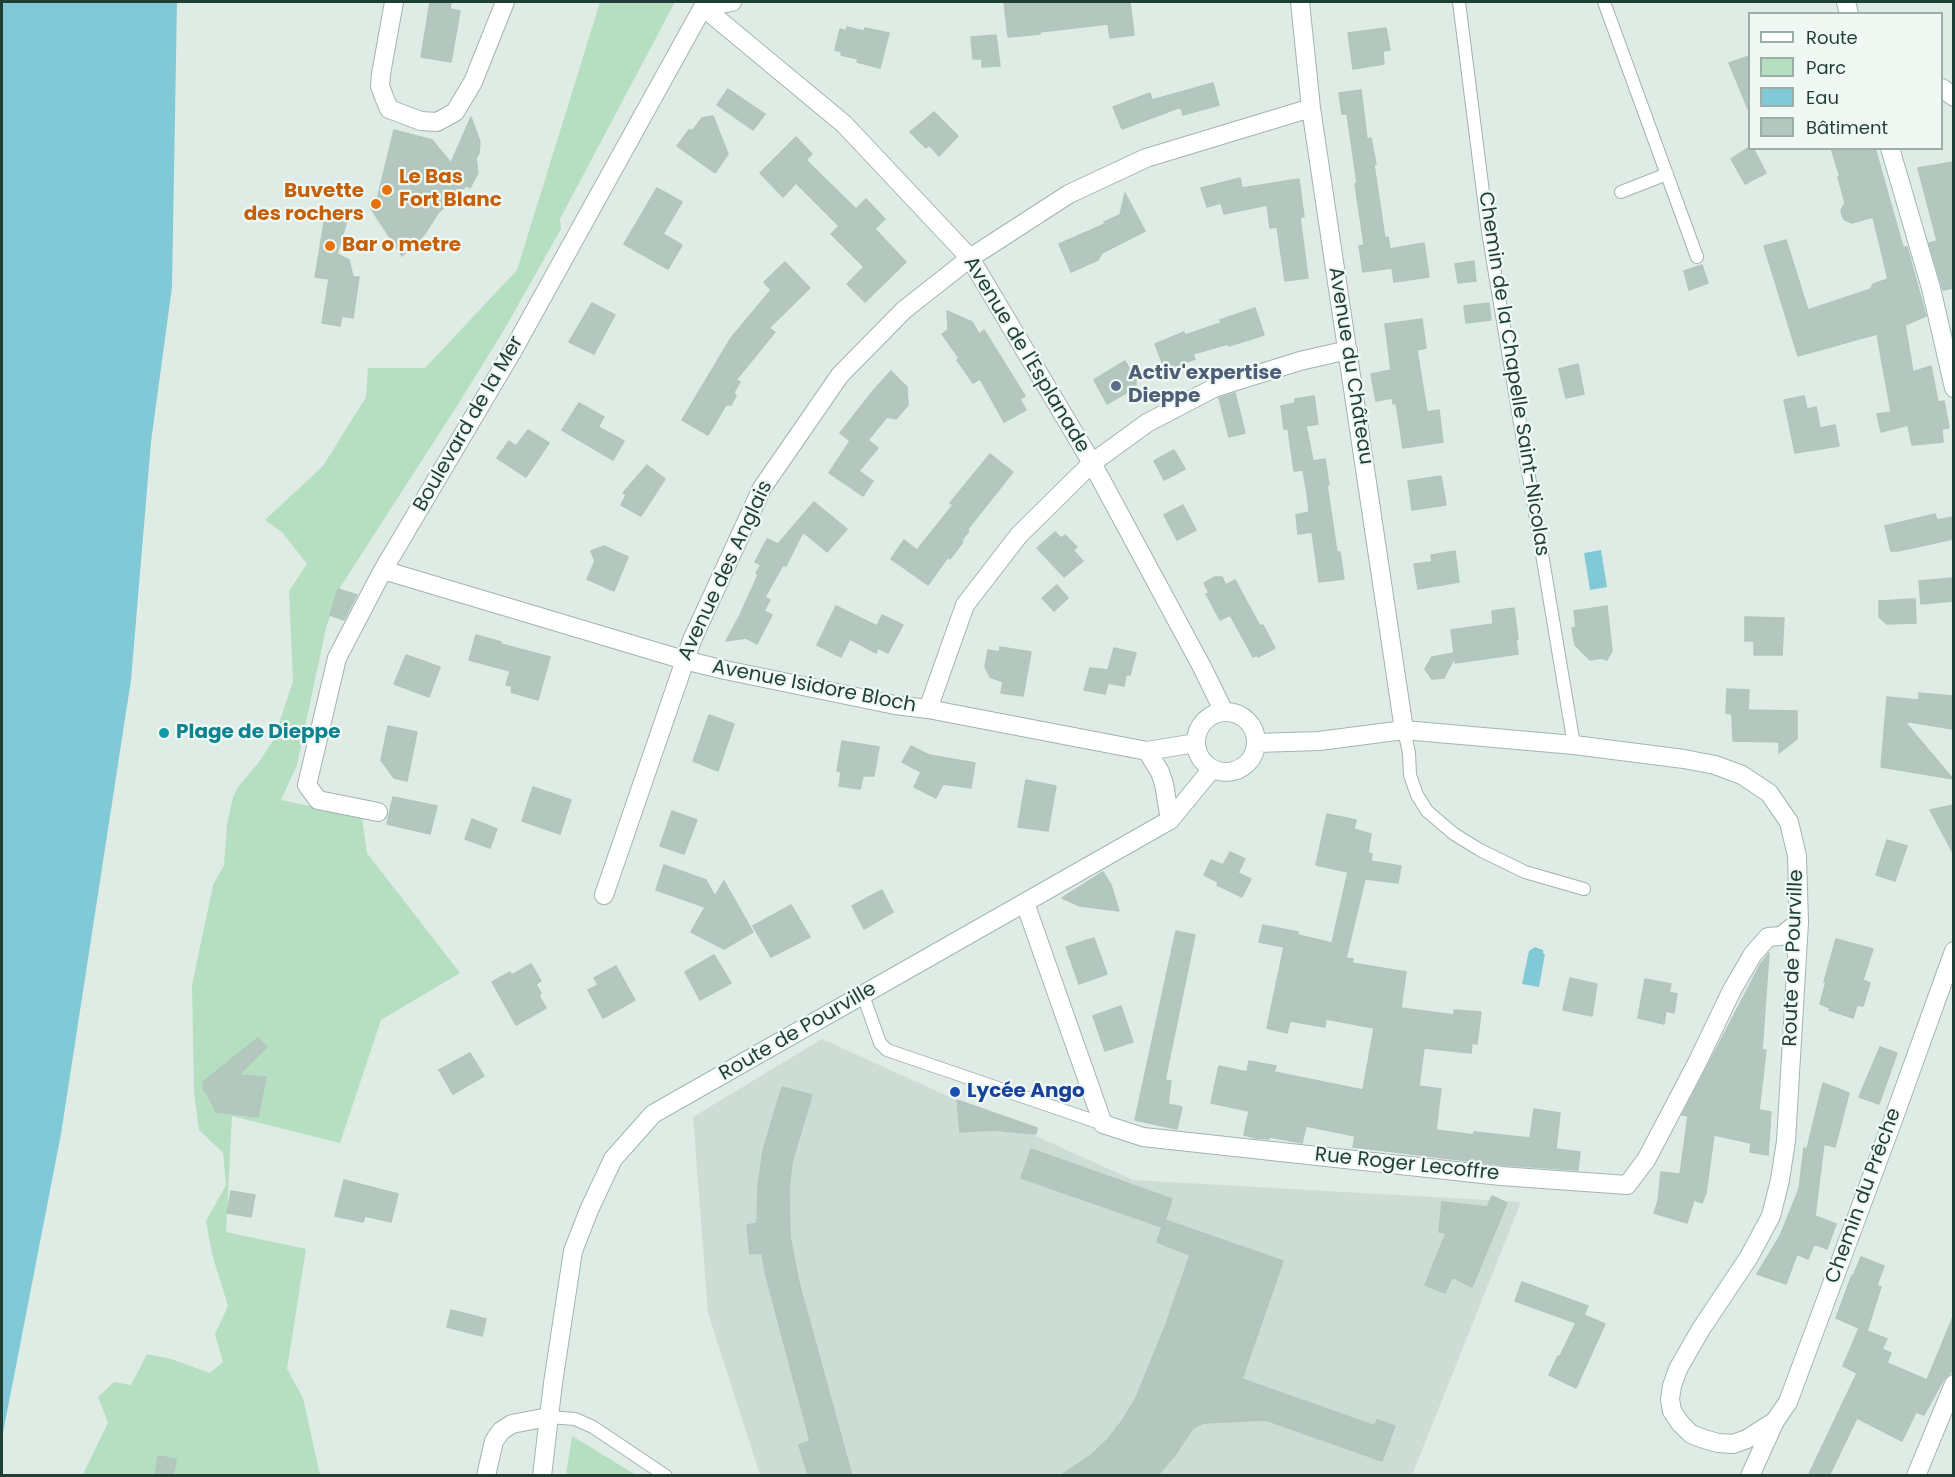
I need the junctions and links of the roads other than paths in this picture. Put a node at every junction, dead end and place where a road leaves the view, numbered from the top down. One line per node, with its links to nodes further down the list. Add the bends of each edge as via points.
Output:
1 (394, 2): 2 (street, via 380,86 389,109 421,121 437,122 455,112 473,82)
2 (505, 2)
3 (732, 2): 7 (street)
4 (1300, 2): 8 (street, Avenue du Château)
5 (1459, 2): 24 (lane, Chemin de la Chapelle Saint-Nicolas, via 1488,232)
6 (1604, 2): 10 (lane)
7 (703, 7): 13 (street, Avenue de l'Esplanade, via 844,124); 17 (street, Boulevard de la Mer, via 512,351)
8 (1311, 108): 13 (street, Avenue des Anglais, via 1146,158 1069,194); 14 (street, Avenue du Château)
9 (1891, 150): 15 (street, via 1931,288)
10 (1667, 174): 11 (lane); 12 (lane)
11 (1621, 192)
12 (1697, 257)
13 (970, 258): 16 (street, Avenue de l'Esplanade); 18 (street, Avenue des Anglais, via 904,310 840,375 762,488)
14 (1348, 350): 16 (street, via 1214,388 1147,423); 21 (street, Avenue du Château)
15 (1953, 388)
16 (1092, 463): 19 (street, via 1019,535 965,605); 20 (street, Avenue de l'Esplanade)
17 (383, 570): 18 (street, Avenue Isidore Bloch); 27 (street, Boulevard de la Mer, via 337,658 307,784 318,800)
18 (684, 660): 19 (street, Avenue Isidore Bloch); 30 (street, Avenue des Anglais)
19 (928, 709): 25 (street, Avenue Isidore Bloch)
20 (1224, 712): 22 (street, via 1207,719); 23 (street, via 1243,717 1251,724)
21 (1404, 730): 23 (street, Route de Pourville, via 1319,741); 24 (street, Route de Pourville); 29 (lane, via 1410,775 1427,811 1454,834 1525,872)
22 (1196, 743): 25 (street, Avenue Isidore Bloch); 26 (street, via 1198,754)
23 (1257, 743): 26 (street, via 1255,753 1241,769)
24 (1574, 745): 32 (street, Route de Pourville, via 1715,765 1742,775 1769,793 1789,822 1797,856)
25 (1147, 750): 28 (street, via 1162,778)
26 (1212, 769): 28 (street, Route de Pourville)
27 (378, 812)
28 (1170, 820): 31 (street, Route de Pourville)
29 (1584, 889)
30 (604, 895)
31 (1024, 903): 34 (street, Route de Pourville); 35 (street)
32 (1799, 922): 35 (street, Rue Roger Lecoffre, via 1781,936 1768,936 1753,954 1646,1160 1627,1185 1501,1176 1143,1137); 39 (street, Route de Pourville, via 1786,1142 1771,1216 1678,1369 1670,1399 1680,1424 1704,1439 1733,1444)
33 (1953, 951): 38 (street, Chemin du Prêche, via 1797,1381)
34 (863, 995): 35 (lane, via 880,1043 888,1050); 37 (street, Route de Pourville, via 653,1114 613,1159 573,1251)
35 (1103, 1124)
36 (1953, 1384): 44 (street)
37 (548, 1417): 40 (street, via 512,1424 501,1431 494,1441); 41 (street, Route de Pourville); 42 (lane, via 575,1419 593,1427)
38 (1775, 1420): 39 (street, Chemin du Prêche); 43 (street)
39 (1761, 1432)
40 (486, 1476)
41 (542, 1476)
42 (666, 1476)
43 (1750, 1476)
44 (1916, 1476)

